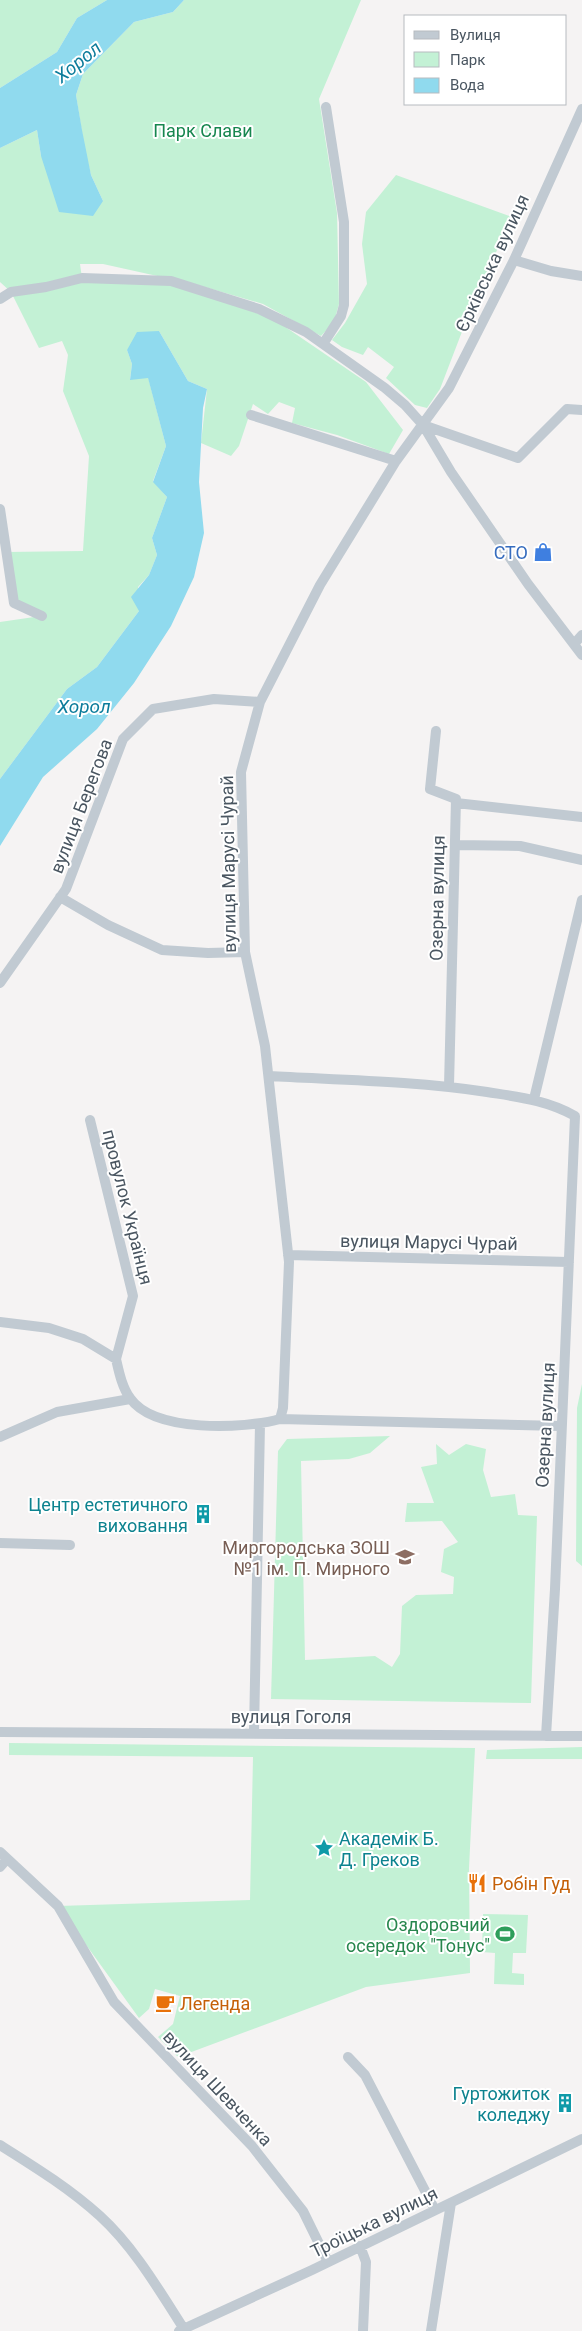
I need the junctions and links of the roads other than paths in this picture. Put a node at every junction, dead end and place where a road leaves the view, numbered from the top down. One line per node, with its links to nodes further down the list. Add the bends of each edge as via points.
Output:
1 (326, 107): 6 (street, via 344,222 344,305 341,316)
2 (582, 109): 3 (street, Єрківська вулиця)
3 (514, 260): 4 (street); 9 (street, Єрківська вулиця, via 449,388)
4 (582, 276)
5 (0, 299): 6 (street, via 11,292 46,288 82,278 172,282 260,309)
6 (323, 344): 9 (street, via 385,388)
7 (582, 410): 9 (street, via 567,409 518,458)
8 (251, 415): 10 (street)
9 (422, 425): 10 (street, вулиця Марусі Чурай); 14 (street, via 528,584)
10 (396, 461): 16 (street, вулиця Марусі Чурай, via 320,585)
11 (0, 509): 12 (street, via 14,603)
12 (42, 616)
13 (582, 635): 14 (street)
14 (574, 644): 15 (street)
15 (582, 655)
16 (260, 702): 22 (street, вулиця Берегова, via 214,699 153,709 123,738 66,889); 24 (street, вулиця Марусі Чурай, via 241,772)
17 (436, 731): 18 (street, via 430,789 456,799)
18 (456, 803): 19 (street); 20 (street, Озерна вулиця)
19 (582, 817)
20 (455, 845): 21 (street, via 520,846); 27 (street, Озерна вулиця)
21 (582, 860)
22 (60, 897): 24 (street, via 108,925 162,950); 25 (street, вулиця Берегова)
23 (582, 900): 28 (street)
24 (245, 952): 26 (street, вулиця Марусі Чурай)
25 (0, 983)
26 (269, 1076): 27 (street, Озерна вулиця); 31 (street, вулиця Марусі Чурай)
27 (450, 1086): 28 (street, Озерна вулиця)
28 (534, 1099): 29 (street, Озерна вулиця)
29 (579, 1116): 32 (street, Озерна вулиця)
30 (90, 1120): 34 (street, провулок Українця, via 133,1296)
31 (288, 1255): 32 (street, вулиця Марусі Чурай); 36 (street, вулиця Марусі Чурай)
32 (570, 1262): 38 (street, Озерна вулиця)
33 (0, 1322): 34 (street, via 49,1328 83,1339)
34 (116, 1359): 35 (street)
35 (130, 1399): 37 (street, via 143,1411 187,1425); 39 (street, via 57,1412)
36 (280, 1419): 37 (street); 38 (street)
37 (260, 1424): 43 (street)
38 (560, 1426): 44 (street, Озерна вулиця)
39 (0, 1438)
40 (0, 1543): 41 (street)
41 (70, 1545)
42 (0, 1732): 43 (street, вулиця Гоголя)
43 (254, 1732): 44 (street, вулиця Гоголя)
44 (546, 1736): 45 (street, вулиця Гоголя)
45 (582, 1736)
46 (4, 1855): 47 (street); 54 (street, вулиця Шевченка, via 58,1906 114,2002 252,2146 303,2212)
47 (0, 1867)
48 (348, 2057): 52 (street, via 365,2075)
49 (582, 2139): 51 (street, Троїцька вулиця)
50 (0, 2145): 55 (street, via 62,2185 101,2217 143,2266)
51 (450, 2203): 52 (street, Троїцька вулиця); 57 (street)
52 (435, 2210): 53 (street, Троїцька вулиця)
53 (360, 2246): 54 (street, Троїцька вулиця); 56 (street, via 366,2262)
54 (328, 2262): 55 (street, Троїцька вулиця)
55 (182, 2330)
56 (363, 2331)
57 (432, 2331)

